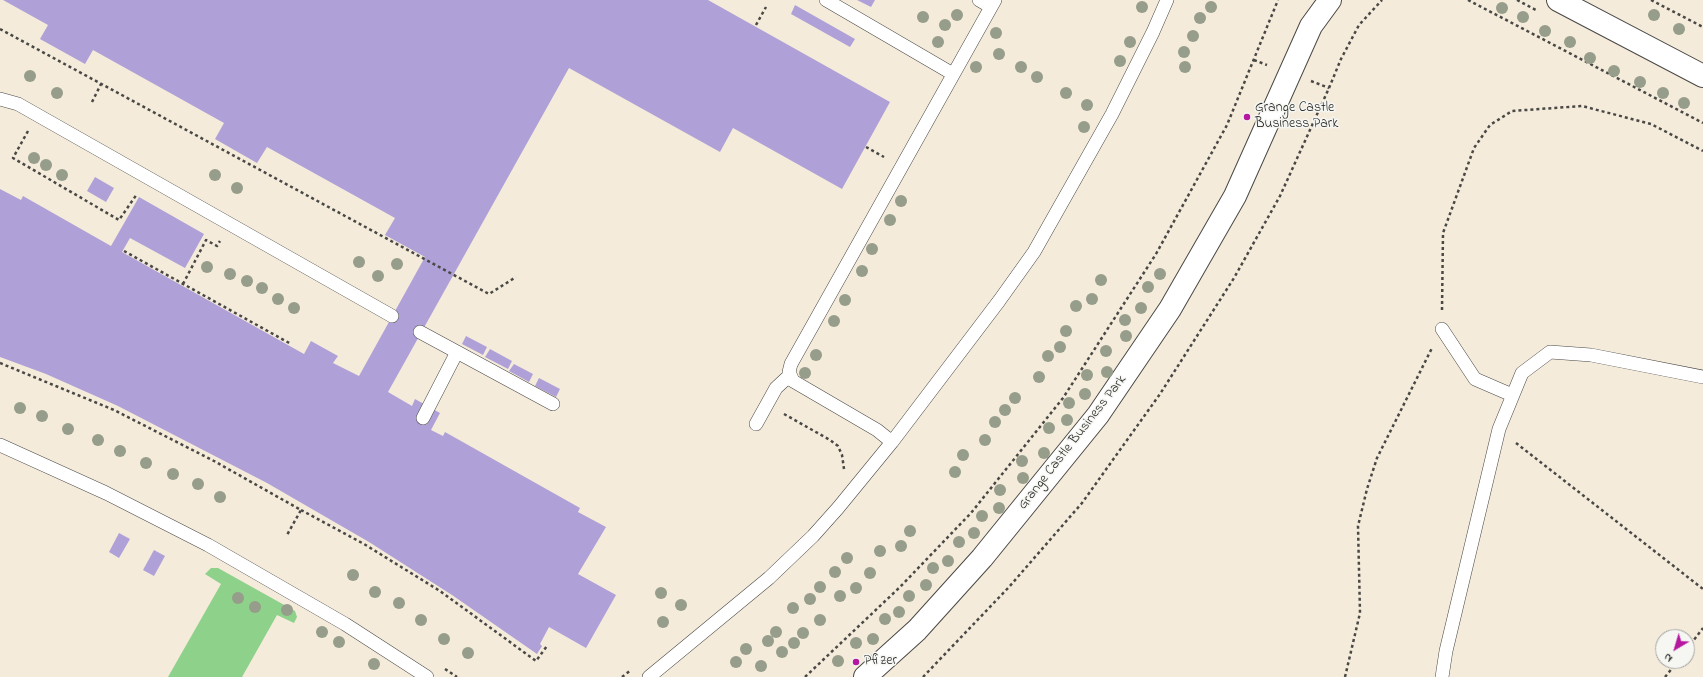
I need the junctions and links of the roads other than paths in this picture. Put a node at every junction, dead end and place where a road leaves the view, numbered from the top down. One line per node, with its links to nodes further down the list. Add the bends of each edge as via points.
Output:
1 (826, 0): 9 (lane)
2 (979, 0): 7 (lane)
3 (1167, 0): 22 (lane, via 1112,114 1034,252)
4 (1314, 0): 8 (street, Grange Castle Business Park)
5 (1330, 0): 8 (street, Grange Castle Business Park)
6 (1558, 0): 10 (street)
7 (993, 3): 9 (lane)
8 (1311, 26): 26 (street, Grange Castle Business Park, via 1235,196 1170,309 1098,414 982,558 917,630)
9 (953, 74): 16 (lane, via 791,364)
10 (1703, 76)
11 (0, 99): 12 (lane, via 18,104)
12 (392, 316)
13 (1442, 329): 18 (lane, via 1475,379)
14 (420, 332): 15 (lane)
15 (458, 352): 19 (lane); 20 (lane)
16 (790, 375): 21 (lane, via 776,388); 22 (lane, via 793,382 877,430)
17 (1703, 377): 18 (lane, via 1591,355 1550,352 1522,373)
18 (1512, 395): 27 (lane, via 1499,429)
19 (553, 404)
20 (423, 418)
21 (756, 424)
22 (892, 442): 25 (lane, via 813,536 769,578)
23 (0, 445): 24 (lane, via 106,493 208,545 334,617)
24 (427, 677)
25 (649, 677)
26 (865, 677)
27 (1442, 677)

